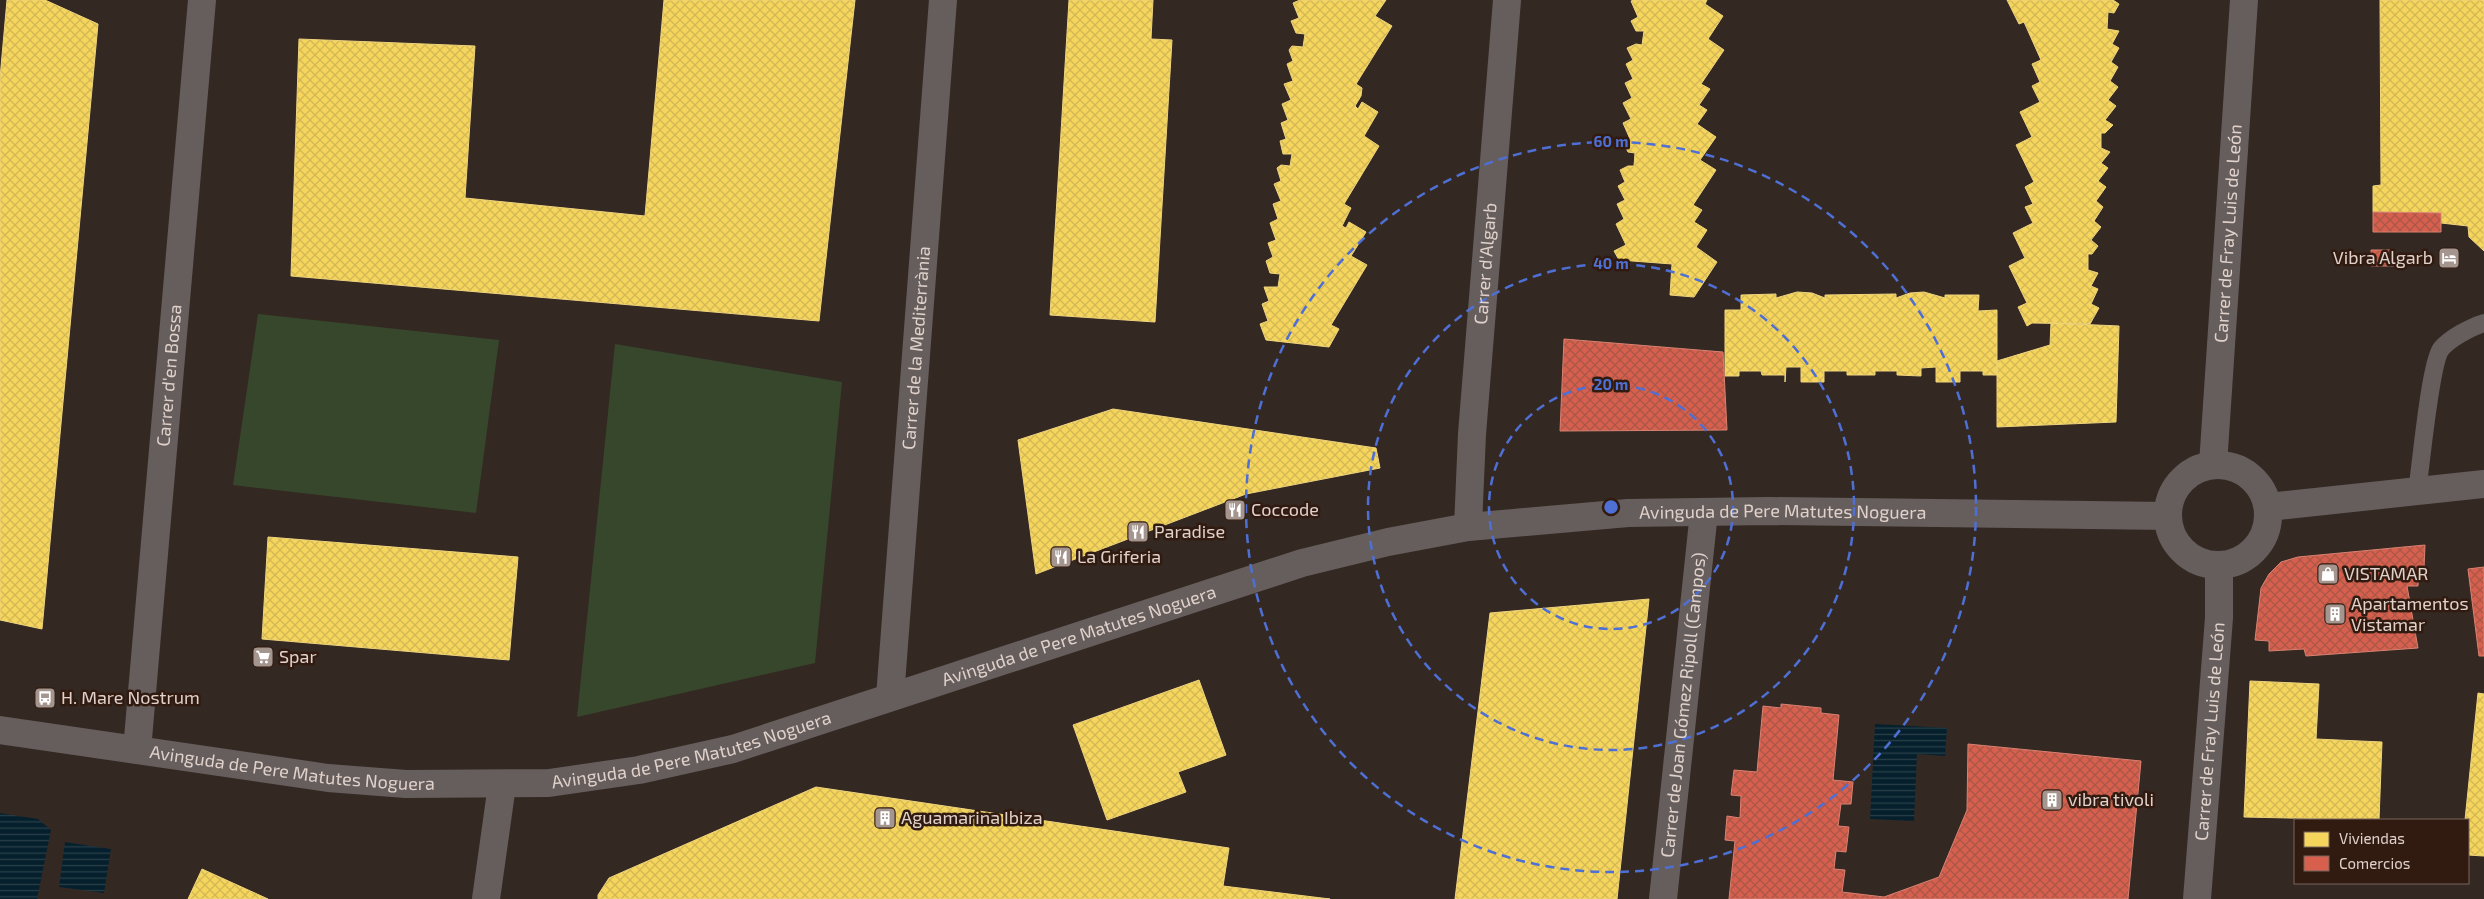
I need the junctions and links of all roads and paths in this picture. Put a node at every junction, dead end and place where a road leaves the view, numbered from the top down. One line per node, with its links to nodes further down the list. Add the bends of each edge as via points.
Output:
1 (202, 0): 16 (street, Carrer d'en Bossa)
2 (943, 0): 14 (street, Carrer de la Mediterrània)
3 (1507, 0): 12 (street, Carrer d'Algarb, via 1472,434)
4 (2244, 0): 6 (street, Carrer de Fray Luis de León)
5 (2484, 323): 8 (lane, via 2469,328 2441,349 2434,372)
6 (2213, 465): 9 (street, via 2239,469 2253,478 2263,491); 11 (street, via 2191,473 2178,484 2170,499)
7 (2484, 484): 8 (street)
8 (2417, 491): 9 (street)
9 (2268, 507): 13 (street, via 2268,523 2254,552 2240,561)
10 (1704, 512): 11 (street, Avinguda de Pere Matutes Noguera); 12 (street, Avinguda de Pere Matutes Noguera, via 1628,513); 19 (street, Carrer de Joan Gómez Ripoll (Campos))
11 (2168, 516): 13 (street, via 2171,533 2180,547 2192,558)
12 (1468, 527): 14 (street, Avinguda de Pere Matutes Noguera, via 1302,563)
13 (2219, 565): 20 (street, Carrer de Fray Luis de León, via 2219,618)
14 (890, 697): 17 (street, Avinguda de Pere Matutes Noguera, via 733,749 639,770 548,783)
15 (0, 730): 16 (street, Avinguda de Pere Matutes Noguera)
16 (137, 750): 17 (street, Avinguda de Pere Matutes Noguera, via 328,778 406,784)
17 (502, 785): 18 (street)
18 (486, 899)
19 (1663, 899)
20 (2197, 899)

